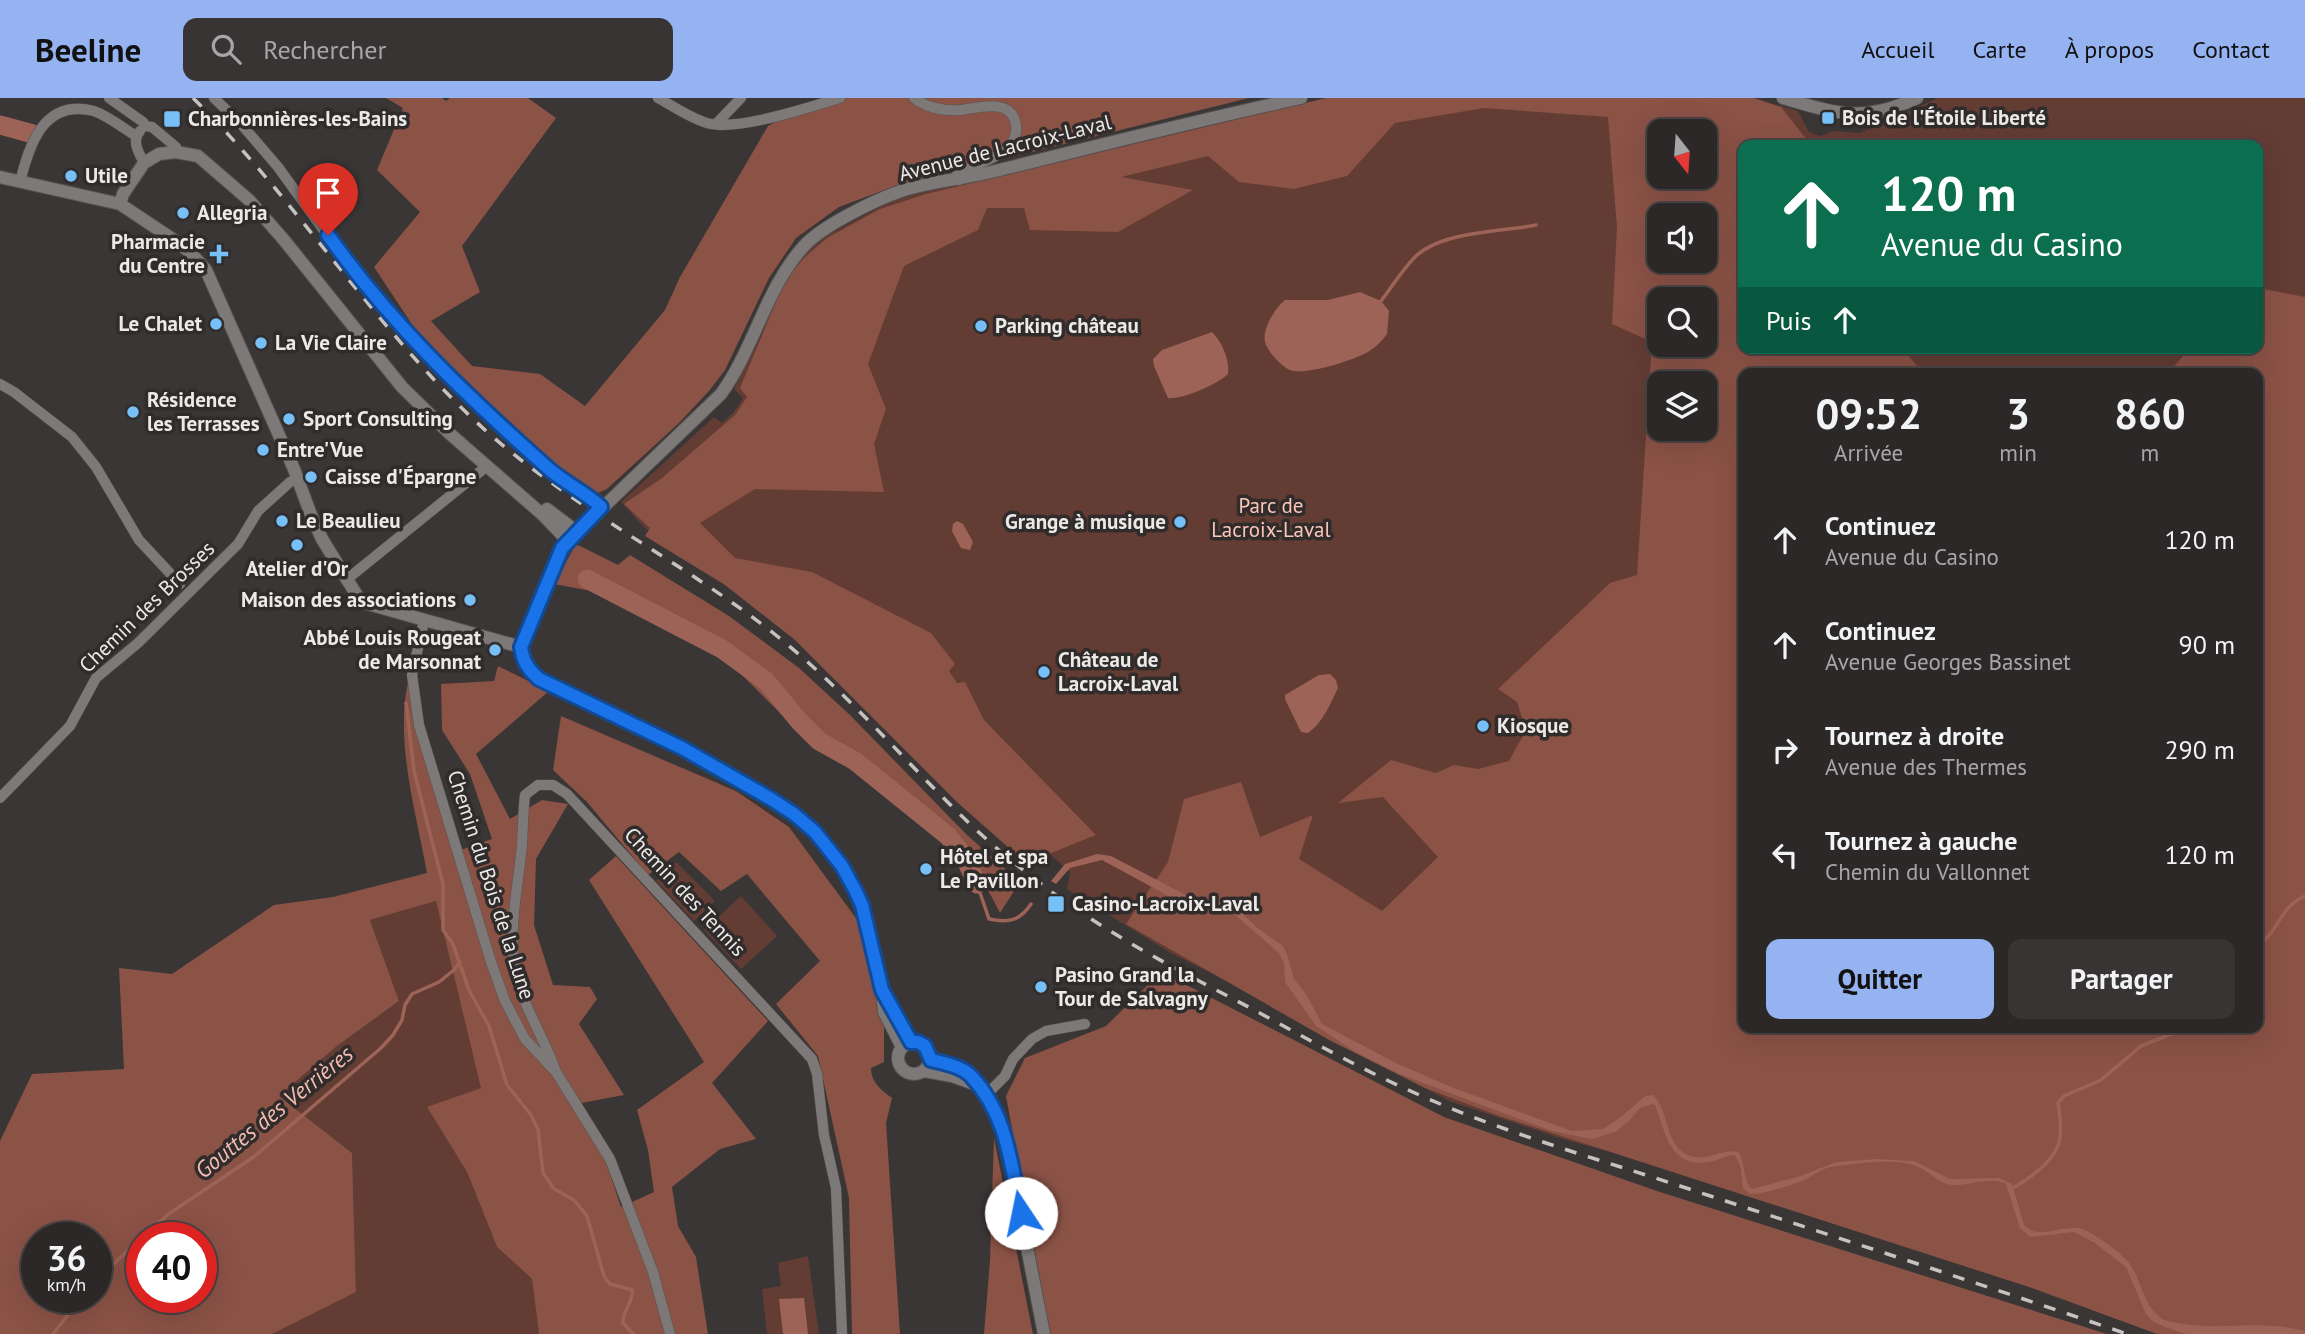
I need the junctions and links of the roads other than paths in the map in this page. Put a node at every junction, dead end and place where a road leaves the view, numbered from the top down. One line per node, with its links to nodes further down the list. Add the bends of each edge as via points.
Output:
1 (109, 98): 11 (street)
2 (214, 98): 22 (street, via 278,167 356,275 421,347 552,471)
3 (658, 98): 10 (street)
4 (741, 98): 10 (street)
5 (840, 98): 10 (street, via 739,124)
6 (914, 98): 16 (street, via 949,110 988,103 1001,104 1011,112 1016,125 1013,142 1002,154 957,174)
7 (1301, 98): 16 (street, Avenue de Lacroix-Laval)
8 (1783, 98): 9 (street, via 1859,115 1883,112)
9 (1917, 98)
10 (716, 124)
11 (145, 126): 12 (street); 13 (street, via 163,136)
12 (136, 136): 14 (street); 17 (street, via 94,111 57,110 38,128)
13 (176, 152): 14 (street); 20 (street, via 198,156 249,200 402,387)
14 (144, 163): 18 (street)
15 (0, 177): 17 (street)
16 (959, 180): 22 (street, Avenue de Lacroix-Laval, via 901,191 845,216 806,243 779,278 735,374 721,394)
17 (20, 182): 18 (street)
18 (120, 204): 21 (street, via 177,242 206,270)
19 (0, 384): 25 (street, via 72,438 96,467 139,540)
20 (487, 466): 23 (street); 24 (street)
21 (297, 479): 24 (street); 28 (street, Chemin des Brosses, via 258,511 223,559 96,678 70,726)
22 (601, 507): 23 (street, Avenue de Lacroix-Laval)
23 (572, 536): 27 (street, Avenue de Lacroix-Laval, via 558,557)
24 (346, 580): 26 (street, via 360,602)
25 (180, 584)
26 (424, 621): 27 (street); 32 (street, Chemin du Bois de la Lune, via 412,675 419,725 505,1001 525,1039)
27 (521, 647): 30 (street, via 528,669 539,679 682,748 794,814 815,832 842,866 862,905 884,1012)
28 (0, 798)
29 (1085, 1024): 33 (street, via 1046,1031 1032,1039 1013,1059 1005,1076)
30 (906, 1044): 31 (street, via 925,1046); 31 (street, via 898,1056 902,1069 915,1074)
31 (927, 1066): 33 (street)
32 (556, 1072): 34 (street, Chemin du Bois de la Lune, via 610,1159 653,1272); 35 (street, Chemin des Tennis, via 529,1015 514,966 525,795 538,785 553,785 567,794 812,1059 836,1188)
33 (981, 1090): 36 (street, via 996,1109 1005,1135)
34 (670, 1334)
35 (842, 1334)
36 (1044, 1334)

